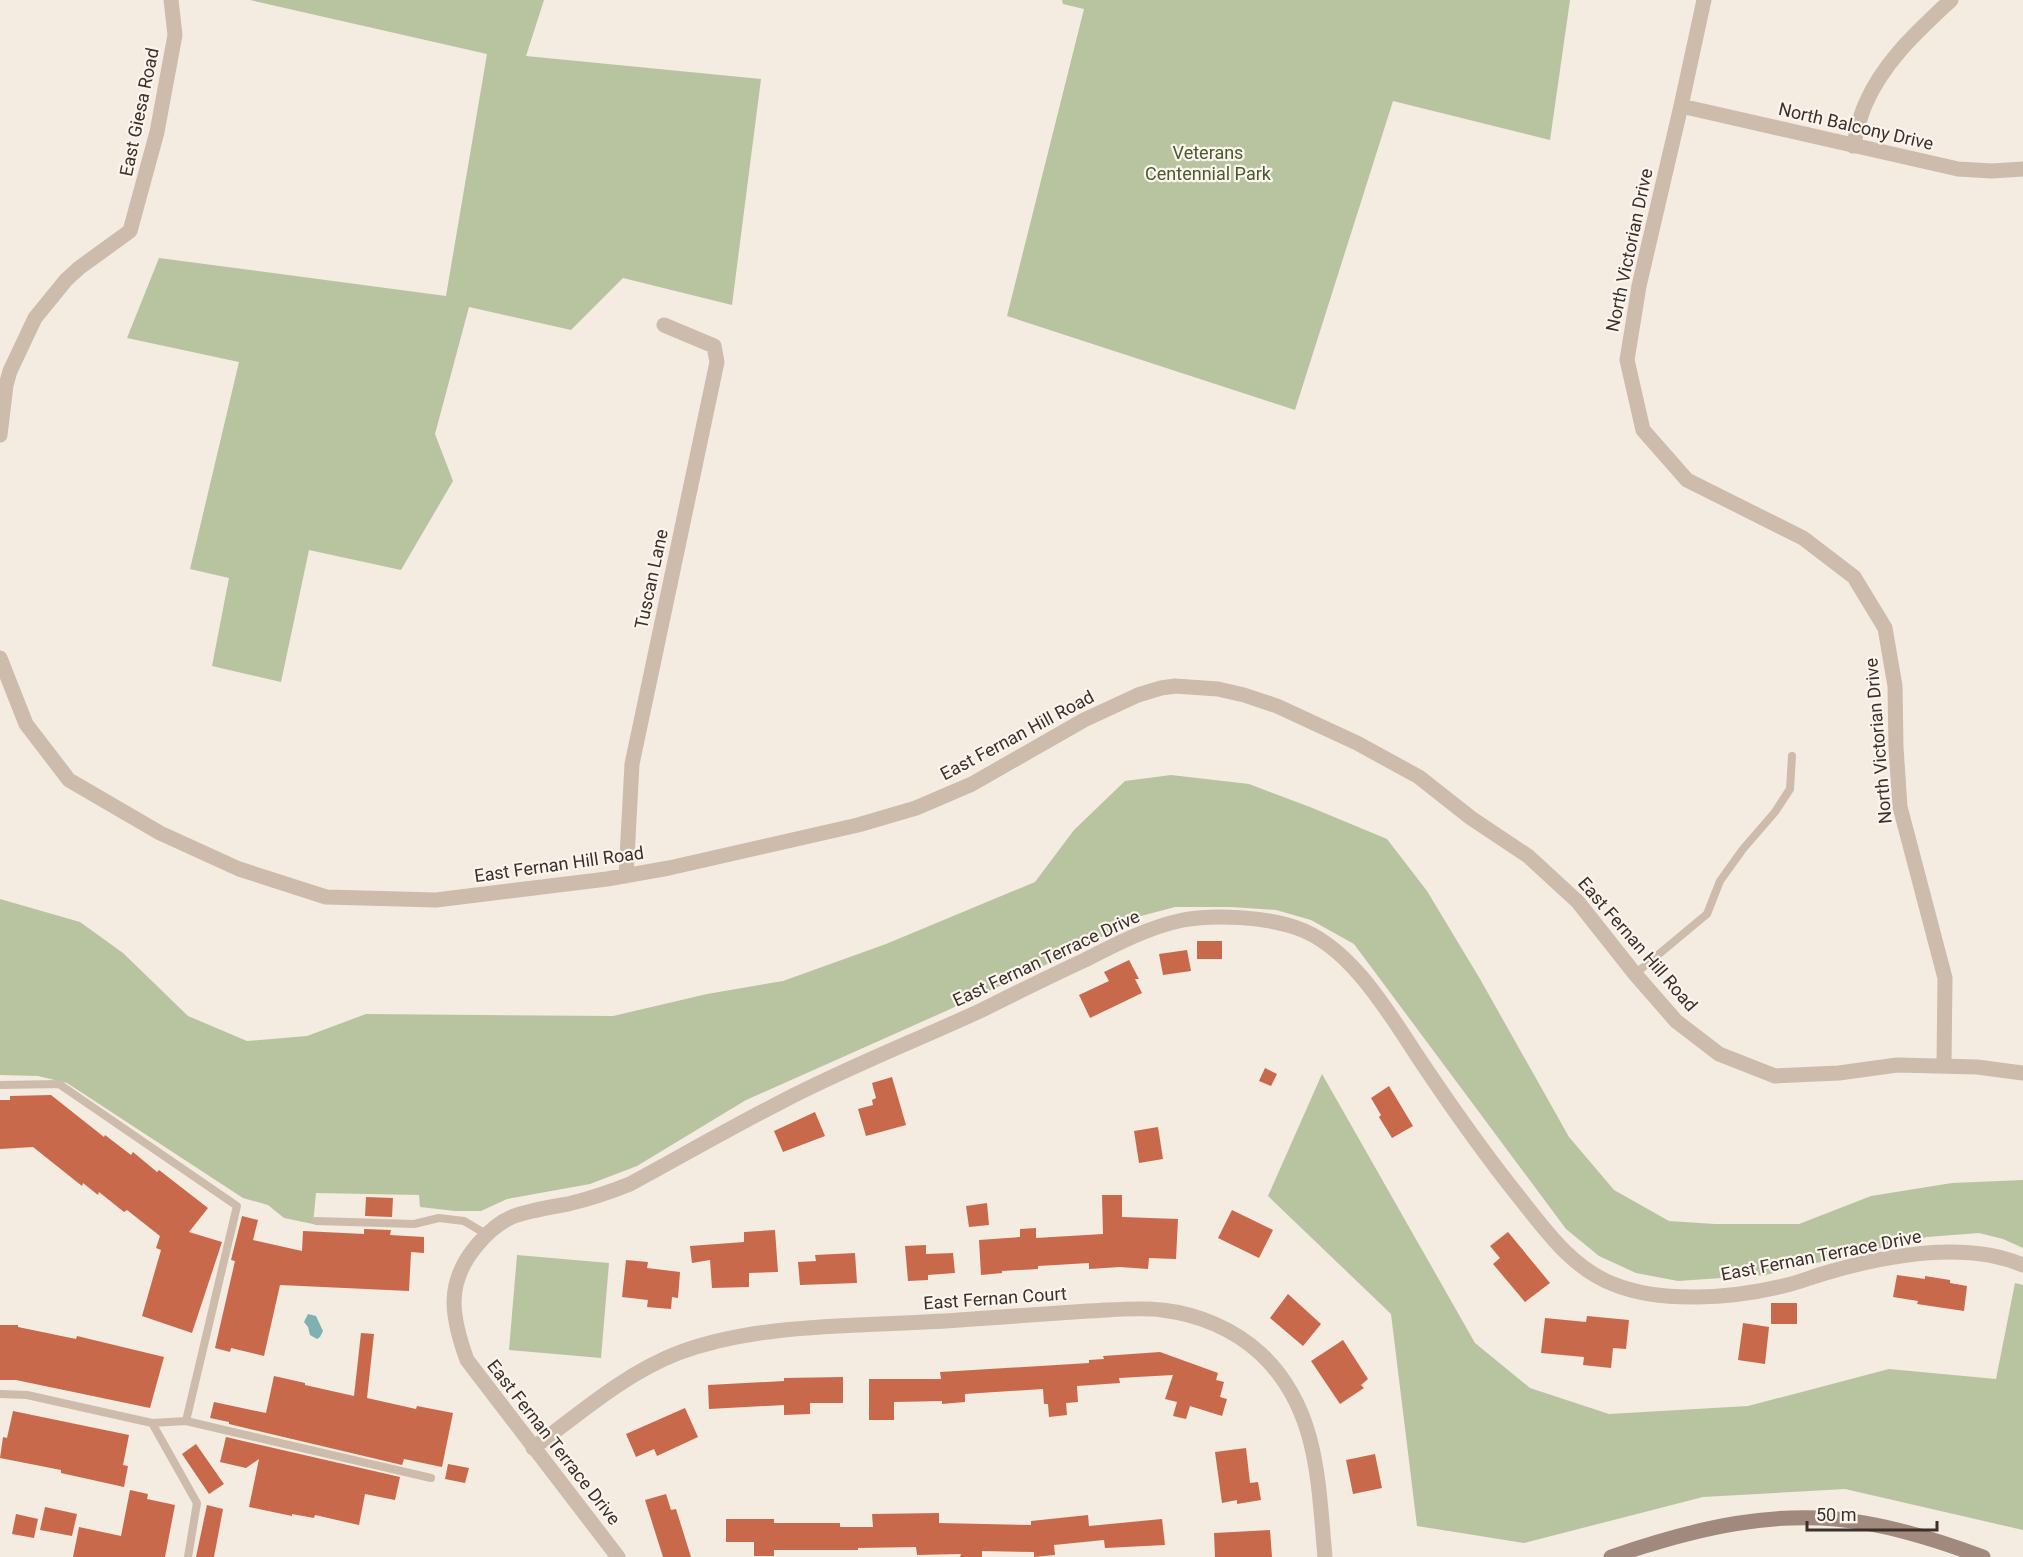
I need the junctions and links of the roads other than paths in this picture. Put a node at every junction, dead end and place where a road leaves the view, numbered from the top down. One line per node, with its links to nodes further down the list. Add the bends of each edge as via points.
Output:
1 (171, 0): 8 (street, East Giesa Road, via 175,35 157,132 130,231 79,268 35,318 10,371)
2 (1704, 0): 4 (street, North Victorian Drive)
3 (1951, 0): 5 (street, via 1890,61 1864,107)
4 (1681, 106): 5 (street, North Balcony Drive); 13 (street, North Victorian Drive, via 1639,286 1627,360 1644,430 1687,480 1803,538 1854,577 1885,628 1895,686 1900,807 1945,978)
5 (1853, 146): 6 (street, North Balcony Drive, via 1958,169)
6 (2023, 169)
7 (664, 325): 11 (street, Tuscan Lane, via 714,346 717,362 632,764)
8 (0, 435)
9 (0, 658): 11 (street, East Fernan Hill Road, via 26,724 69,780 160,833 239,869 326,897 436,900)
10 (1792, 756): 12 (lane, via 1790,789 1720,881 1707,914)
11 (626, 876): 12 (street, East Fernan Hill Road, via 858,825 916,808 972,784 1084,720 1138,695 1175,686 1209,687 1277,706 1419,777 1528,856 1578,902)
12 (1635, 974): 13 (street, East Fernan Hill Road, via 1676,1021 1719,1054 1775,1076 1897,1065)
13 (1944, 1065): 14 (street, East Fernan Hill Road)
14 (2023, 1073)
15 (0, 1085): 20 (lane, via 59,1084 237,1206)
16 (316, 1221): 17 (lane, via 414,1224 439,1218 464,1221)
17 (486, 1234): 18 (street, East Fernan Terrace Drive, via 514,1216 630,1184 782,1101 1119,943 1185,920 1209,918 1268,921 1297,928 1337,952 1395,1022 1487,1158 1551,1237 1597,1278 1649,1294 1688,1297 1782,1287 1867,1263 1931,1253 1986,1253); 22 (street, East Fernan Terrace Drive, via 469,1254 455,1284 453,1310 457,1332 474,1372)
18 (2023, 1264)
19 (0, 1394): 21 (lane, via 27,1395)
20 (186, 1422): 21 (lane); 23 (lane)
21 (152, 1423): 24 (lane, via 197,1503)
22 (533, 1448): 25 (street, East Fernan Terrace Drive); 26 (street, East Fernan Court, via 635,1374 677,1354 735,1337 1040,1314 1164,1310 1197,1317 1229,1331 1260,1353 1281,1377 1298,1404 1311,1440)
23 (431, 1478)
24 (188, 1557)
25 (618, 1557)
26 (1324, 1557)
27 (1611, 1557): 28 (street, via 1699,1530 1799,1518 1884,1526)
28 (1983, 1557)

